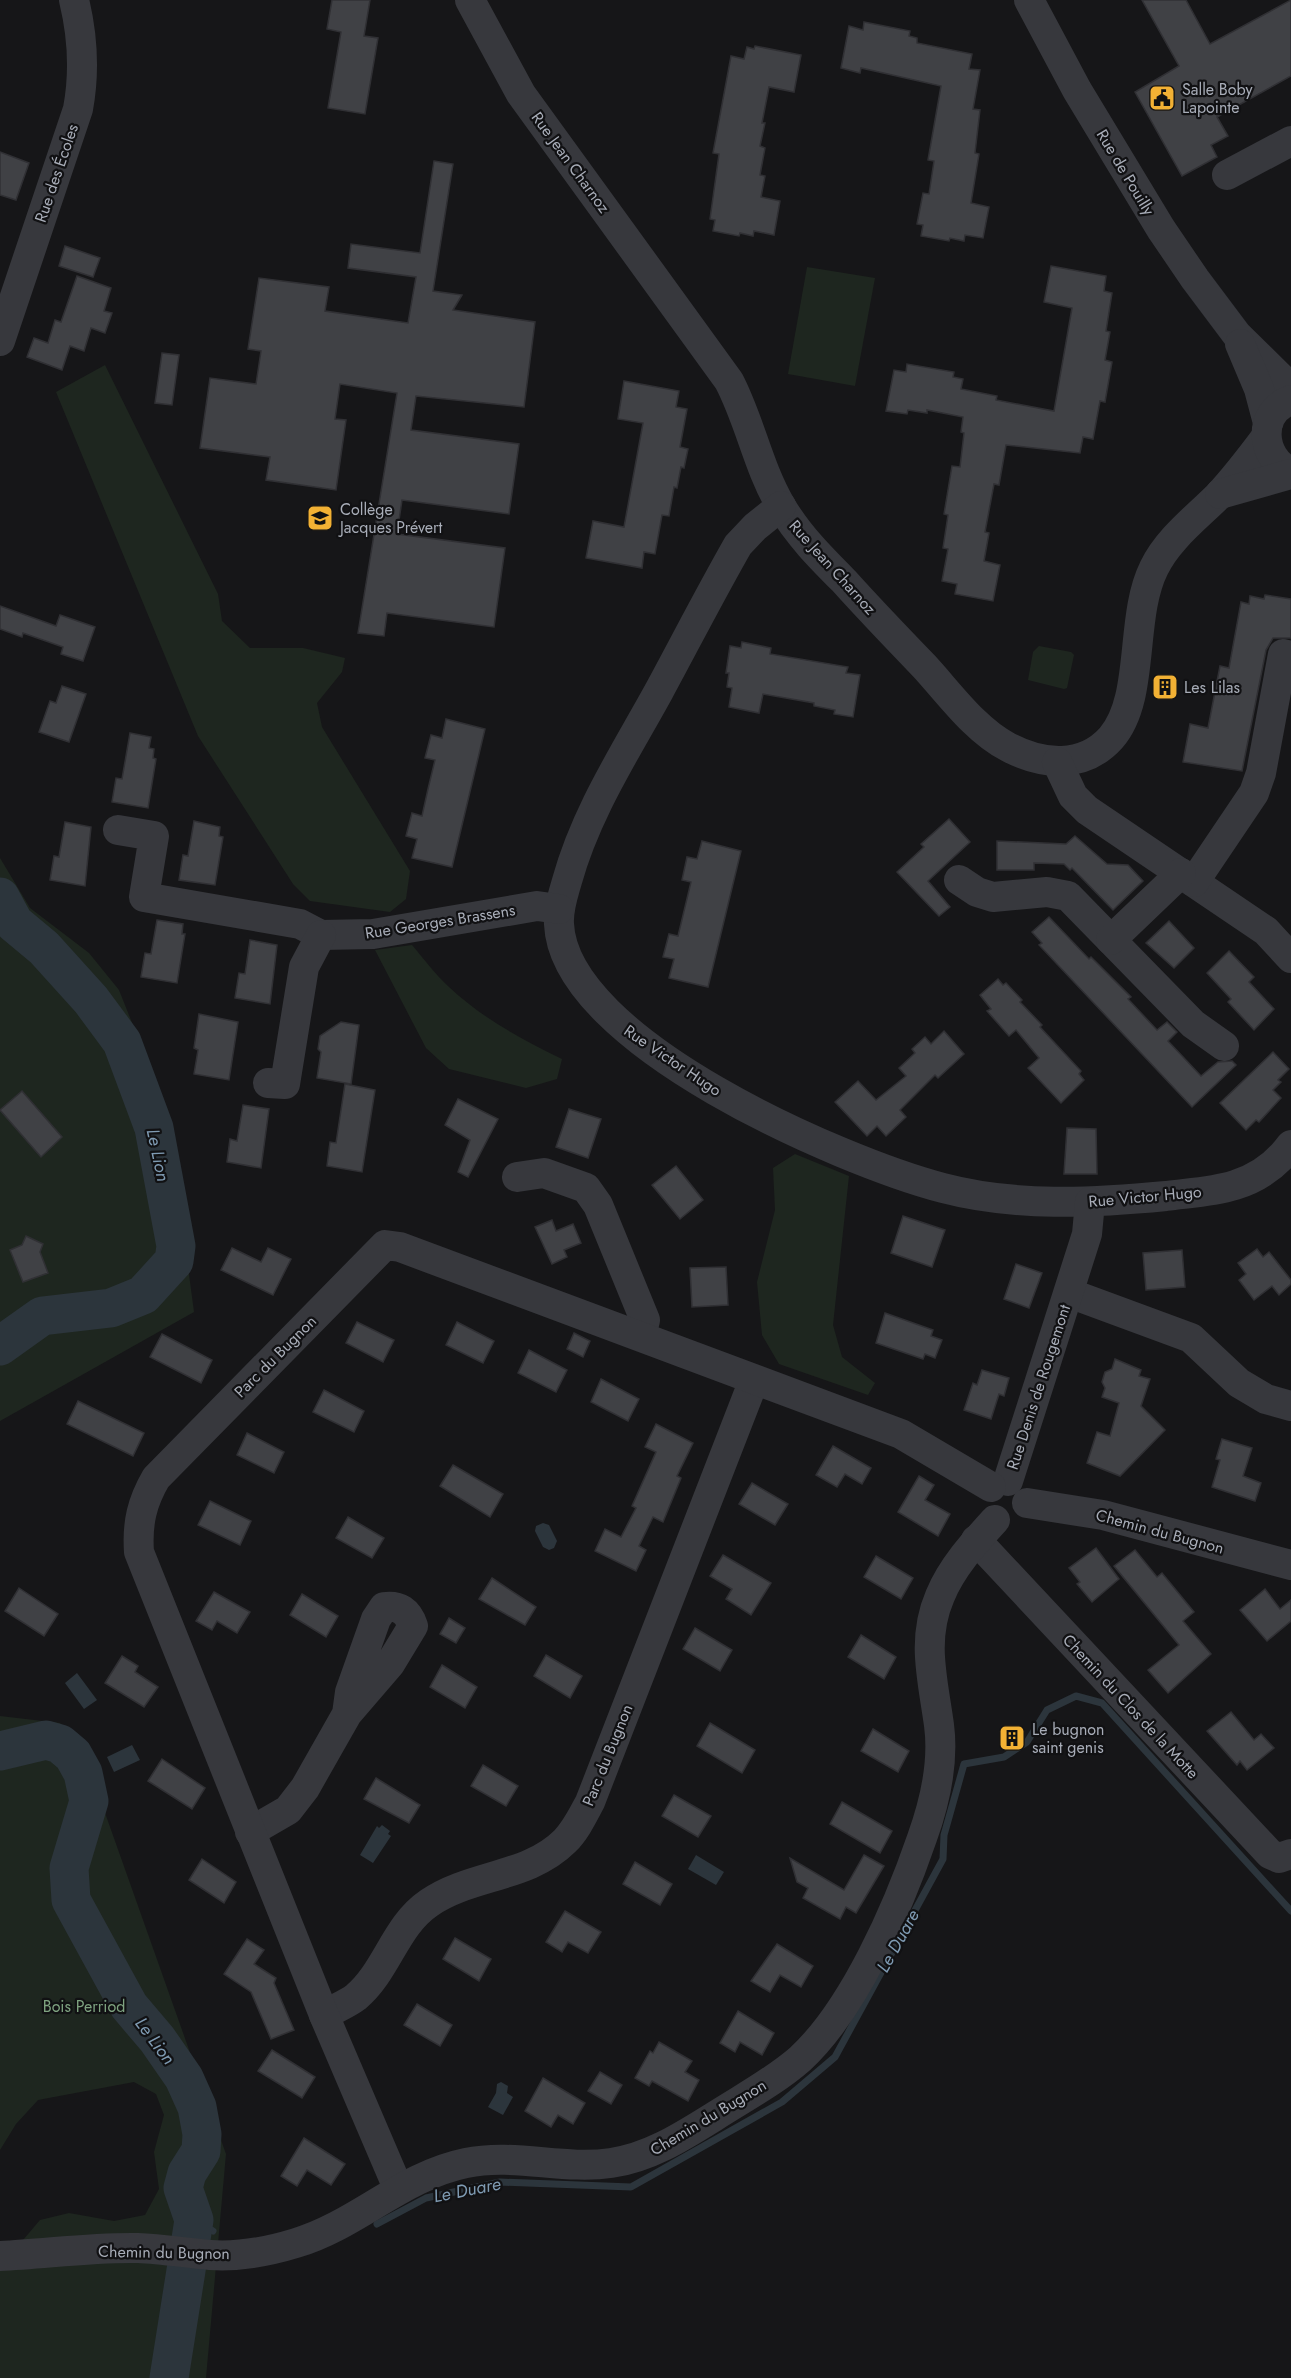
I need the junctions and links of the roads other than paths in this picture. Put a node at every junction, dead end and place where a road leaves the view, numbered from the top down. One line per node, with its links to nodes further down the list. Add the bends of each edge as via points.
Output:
1 (74, 0): 7 (street, Rue des Écoles, via 83,51 78,109)
2 (471, 0): 13 (street, Rue Jean Charnoz, via 522,94 729,381)
3 (1029, 0): 6 (street, Rue de Pouilly, via 1077,90 1161,229)
4 (1291, 141): 5 (street)
5 (1227, 175)
6 (1237, 335): 8 (street, Rue de Pouilly); 10 (street, Rue de Pouilly, via 1259,389)
7 (0, 341)
8 (1291, 388)
9 (1291, 400): 10 (street, via 1275,410)
10 (1267, 430): 11 (street, Rue de Pouilly, via 1269,451); 12 (street, Rue Jean Charnoz)
11 (1291, 473): 12 (street, Rue Jean Charnoz)
12 (1220, 494): 15 (street, Rue Jean Charnoz, via 1170,544 1154,566 1146,586 1127,710 1120,726 1095,751 1080,759)
13 (781, 506): 15 (street, Rue Jean Charnoz, via 813,549 991,736 1023,754); 19 (street, Rue Victor Hugo, via 738,545 696,620 591,815)
14 (1291, 656): 17 (street, via 1283,654 1254,793)
15 (1057, 762): 17 (street, via 1073,796 1087,810)
16 (118, 830): 20 (street, Rue Georges Brassens, via 154,837 144,897 300,924)
17 (1187, 877): 21 (street); 22 (street, via 1266,931)
18 (959, 880): 21 (street, via 993,897 1047,892 1068,896)
19 (559, 909): 20 (street, Rue Georges Brassens, via 537,906 373,934); 27 (street, Rue Victor Hugo, via 564,952 587,990 620,1025 696,1080 800,1132 919,1181 973,1194)
20 (321, 936): 24 (street, via 304,967 285,1084)
21 (1111, 940): 23 (street, via 1193,1024)
22 (1291, 958)
23 (1224, 1046)
24 (268, 1083)
25 (1291, 1145): 27 (street, Rue Victor Hugo, via 1271,1167 1235,1185 1193,1193)
26 (517, 1177): 29 (street, via 544,1173 586,1188 598,1205 645,1320)
27 (1090, 1202): 28 (street, Rue Denis de Rougemont, via 1087,1234)
28 (1069, 1293): 31 (street, Rue Denis de Rougemont, via 1191,1338 1239,1383 1266,1399); 32 (street, Rue Denis de Rougemont)
29 (641, 1336): 30 (street, Parc du Bugnon); 37 (street, Parc du Bugnon, via 400,1247 385,1245 156,1478 140,1513 139,1552)
30 (754, 1380): 32 (street, Parc du Bugnon, via 901,1434); 39 (street, Parc du Bugnon, via 590,1802 576,1827 566,1841 536,1863 456,1888 428,1904 403,1928 378,1971 356,1997)
31 (1291, 1406)
32 (999, 1484): 33 (street, via 1018,1484); 34 (street, via 986,1495)
33 (1028, 1503): 34 (street, via 1016,1521); 35 (street, Chemin du Bugnon, via 1103,1515)
34 (985, 1530): 38 (street, Chemin du Clos de la Motte, via 1270,1854 1279,1858); 40 (street, Chemin du Bugnon, via 939,1597 931,1626 928,1660 939,1726 940,1761 936,1795 923,1838 881,1936 819,2040 771,2080 646,2155 608,2164 504,2158 466,2163)
35 (1291, 1565)
36 (347, 1714): 37 (street, via 288,1810)
37 (250, 1832): 39 (street, Parc du Bugnon)
38 (1291, 1854)
39 (324, 2015): 40 (street, Parc du Bugnon)
40 (399, 2188): 41 (street, Chemin du Bugnon, via 338,2226 299,2242 249,2253 214,2255 135,2248)
41 (0, 2256)

